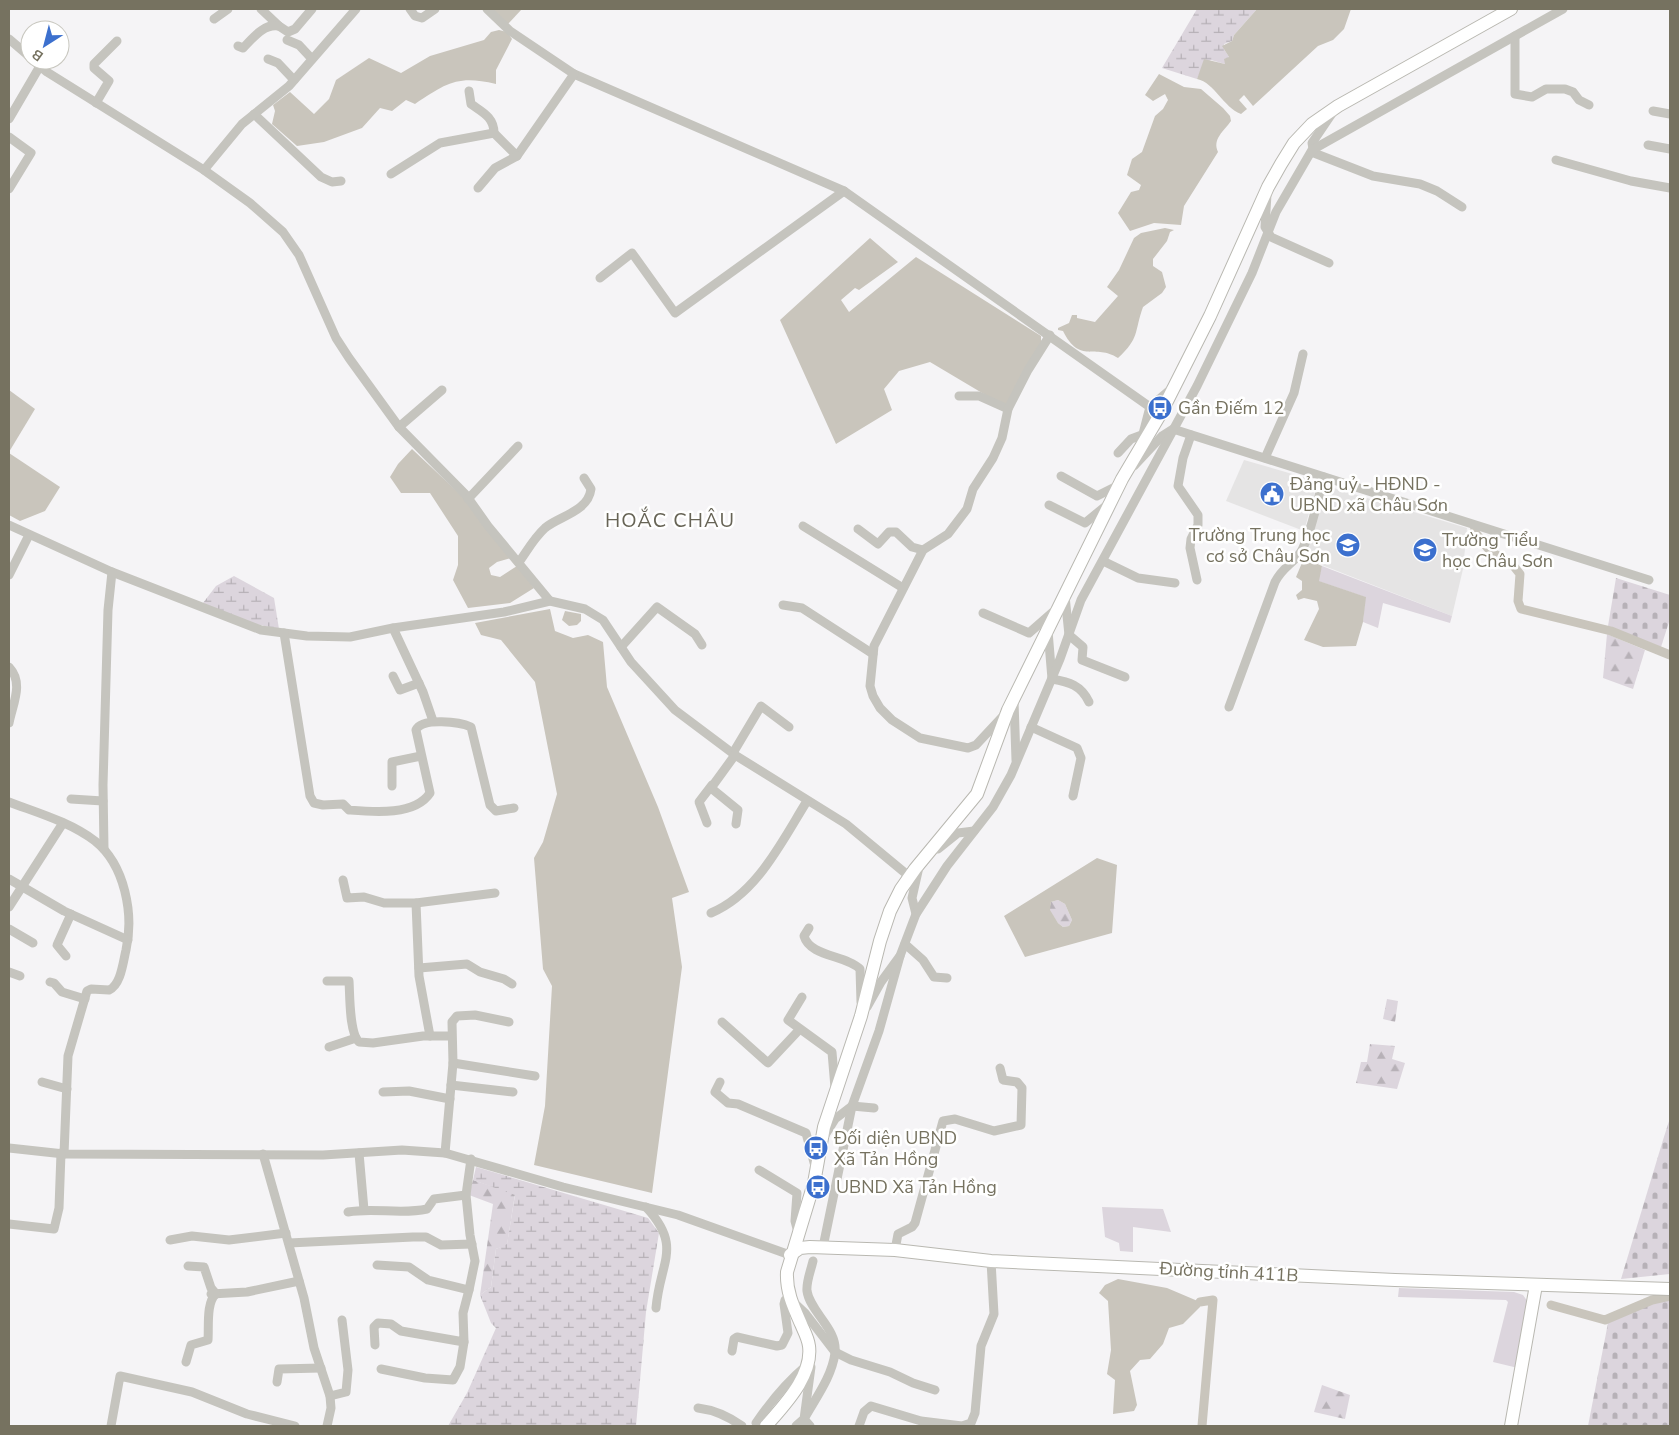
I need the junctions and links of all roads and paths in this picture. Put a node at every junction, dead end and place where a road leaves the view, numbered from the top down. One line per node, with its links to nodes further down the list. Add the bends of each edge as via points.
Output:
1 (228, 9): 10 (street)
2 (261, 9): 11 (street)
3 (312, 9): 11 (street, via 295,29 288,32)
4 (356, 9): 19 (street)
5 (410, 9): 6 (street, via 415,16 422,18)
6 (435, 9)
7 (487, 9): 22 (street, via 510,31)
8 (1512, 9): 27 (main road)
9 (1563, 9): 12 (street)
10 (214, 19)
11 (279, 26): 16 (street, via 264,28 243,48)
12 (1515, 36): 26 (street, via 1516,94 1532,97 1546,89 1566,89); 36 (street)
13 (9, 39): 17 (street)
14 (287, 40): 19 (street, via 299,45)
15 (117, 41): 25 (street, via 94,64 94,68 109,81)
16 (238, 46)
17 (20, 48)
18 (268, 59): 23 (street, via 278,63)
19 (312, 59): 23 (street)
20 (34, 70): 31 (street)
21 (47, 70): 25 (street)
22 (574, 74): 37 (street); 46 (street)
23 (294, 80): 29 (street)
24 (469, 91): 32 (street, via 471,104 486,113 494,125)
25 (96, 103): 39 (street)
26 (1589, 105)
27 (1338, 106): 36 (street, via 1312,143); 42 (main road, via 1312,124 1294,143)
28 (1653, 111): 30 (street)
29 (254, 114): 39 (street); 41 (street, via 321,176 332,182)
30 (1670, 114)
31 (9, 119)
32 (494, 133): 37 (street); 40 (street, via 440,142)
33 (9, 137): 45 (street, via 31,153)
34 (1648, 144): 35 (street)
35 (1670, 149)
36 (1312, 150): 47 (street, via 1373,176 1437,190); 48 (street, via 1276,212)
37 (517, 156): 43 (street, via 495,168)
38 (1556, 160): 44 (street, via 1630,181)
39 (204, 170): 58 (street, via 283,232 299,255 336,338)
40 (391, 174)
41 (341, 181)
42 (1268, 187): 48 (street, via 1265,227); 53 (main road, via 1210,316)
43 (478, 188)
44 (1670, 188)
45 (9, 189)
46 (844, 191): 50 (street, via 675,313 632,253); 51 (street)
47 (1462, 206)
48 (1268, 233): 49 (street, via 1273,239); 59 (street, via 1227,328)
49 (1329, 263)
50 (600, 278)
51 (1050, 335): 56 (street); 57 (street)
52 (1303, 354): 64 (street, via 1294,393)
53 (1174, 386): 56 (street); 60 (main road)
54 (442, 390): 58 (street)
55 (959, 396): 57 (street, via 979,396)
56 (1150, 407): 60 (street)
57 (1008, 408): 76 (street, via 1002,438 973,489 967,509 948,534)
58 (399, 426): 69 (street)
59 (1173, 429): 61 (street); 68 (street, via 1162,436); 77 (street)
60 (1146, 434): 63 (street, via 1131,439); 68 (main road)
61 (1191, 435): 64 (street); 81 (street, via 1178,486 1198,515 1190,548)
62 (518, 446): 69 (street)
63 (1118, 453)
64 (1265, 458): 66 (street)
65 (1061, 476): 68 (street, via 1097,496)
66 (1324, 477): 82 (street); 103 (street, via 1303,548 1275,582)
67 (584, 478): 78 (street, via 591,489 587,498 569,516 540,534)
68 (1121, 482): 70 (main road)
69 (468, 499): 78 (street)
70 (1111, 502): 71 (street, via 1085,523); 85 (main road)
71 (1049, 505)
72 (9, 525): 75 (street)
73 (803, 526): 84 (street)
74 (858, 528): 76 (street, via 878,544 889,532 896,532 912,547)
75 (29, 535): 79 (street); 80 (street)
76 (923, 550): 84 (street)
77 (1103, 561): 83 (street, via 1138,578); 92 (street, via 1081,600)
78 (519, 562): 86 (street)
79 (112, 572): 91 (street, via 261,630); 115 (street, via 108,610)
80 (9, 575)
81 (1197, 580)
82 (1649, 580)
83 (1175, 583)
84 (903, 588): 95 (street)
85 (1063, 599): 88 (street, via 1039,626 1028,633); 90 (main road); 92 (street)
86 (550, 601): 89 (street, via 504,612); 94 (street, via 585,609 603,620)
87 (783, 605): 95 (street, via 802,608)
88 (983, 612)
89 (393, 628): 91 (street, via 350,637); 100 (street)
90 (1048, 631): 99 (street); 102 (main road)
91 (284, 633): 109 (street, via 314,803 343,804 346,809 364,812 409,808 429,794)
92 (1069, 635): 98 (street, via 1083,647 1084,662); 99 (street)
93 (702, 645): 94 (street, via 695,634 657,607)
94 (621, 647): 108 (street, via 675,710)
95 (873, 654): 102 (street, via 870,686 873,696 892,720 920,738 968,748 976,745)
96 (9, 667): 105 (street, via 16,673 18,682)
97 (393, 676): 100 (street, via 400,690)
98 (1125, 677)
99 (1052, 679): 101 (street, via 1075,685); 107 (street)
100 (419, 683): 104 (street)
101 (1090, 702)
102 (1011, 706): 110 (street); 124 (main road, via 977,794)
103 (1228, 707)
104 (433, 721): 109 (street, via 421,724 416,730); 118 (street, via 471,727 490,805 496,811)
105 (9, 723)
106 (789, 727): 108 (street, via 761,706)
107 (1031, 727): 110 (street); 113 (street, via 1077,748 1081,758)
108 (734, 754): 111 (street); 116 (street)
109 (421, 756): 112 (street, via 392,762)
110 (1016, 763): 122 (street, via 993,807)
111 (712, 785): 120 (street, via 699,802); 121 (street, via 714,791 738,810)
112 (392, 786)
113 (1073, 796)
114 (71, 798): 115 (street)
115 (103, 801): 123 (street)
116 (807, 801): 125 (street, via 846,824); 132 (street, via 745,892 724,908)
117 (9, 802): 119 (street)
118 (514, 808)
119 (63, 823): 123 (street); 128 (street)
120 (707, 823)
121 (736, 824)
122 (974, 831): 124 (street, via 952,836); 134 (street)
123 (104, 848): 137 (street, via 124,888 129,916)
124 (922, 861): 125 (main road); 134 (street, via 912,898)
125 (910, 877): 151 (main road, via 890,911)
126 (9, 879): 128 (street)
127 (343, 880): 130 (street, via 349,899)
128 (21, 886): 131 (street); 133 (street)
129 (496, 893): 130 (street)
130 (416, 902): 142 (street)
131 (9, 907)
132 (711, 913)
133 (71, 914): 137 (street); 140 (street, via 57,945)
134 (916, 914): 139 (street)
135 (809, 928): 151 (street, via 804,936 806,941 822,952 860,968)
136 (9, 929): 138 (street)
137 (128, 940): 150 (street, via 116,984 109,990 89,989)
138 (34, 943)
139 (905, 944): 141 (street); 145 (street, via 923,960 934,976)
140 (66, 956)
141 (900, 956): 151 (street, via 880,982); 170 (street)
142 (419, 968): 148 (street, via 467,964); 155 (street)
143 (9, 972): 144 (street)
144 (20, 976)
145 (947, 978)
146 (327, 980): 157 (street, via 349,981)
147 (50, 982): 150 (street, via 62,992)
148 (512, 984)
149 (802, 998): 154 (street, via 788,1020)
150 (85, 999): 165 (street, via 71,1041)
151 (861, 1016): 168 (main road)
152 (509, 1022): 156 (street, via 475,1015 458,1016 452,1022)
153 (722, 1022): 154 (street, via 768,1063)
154 (799, 1030): 168 (street, via 832,1052)
155 (430, 1036): 156 (street); 157 (street, via 366,1044)
156 (451, 1036): 159 (street)
157 (356, 1038): 158 (street)
158 (329, 1047)
159 (453, 1063): 161 (street); 164 (street)
160 (1000, 1068): 192 (street, via 1003,1080 1017,1082 1022,1088 1022,1125 995,1131 954,1119 942,1121 915,1223 898,1234)
161 (535, 1076)
162 (42, 1082): 165 (street)
163 (720, 1082): 180 (street, via 715,1092 725,1102 738,1104 806,1133)
164 (451, 1086): 167 (street); 169 (street)
165 (67, 1089): 176 (street)
166 (383, 1092): 169 (street, via 409,1091)
167 (513, 1092)
168 (836, 1093): 172 (main road)
169 (450, 1099): 175 (street)
170 (852, 1106): 171 (street); 172 (street, via 835,1119); 191 (street)
171 (874, 1108)
172 (820, 1144): 180 (main road)
173 (9, 1148): 176 (street)
174 (359, 1153): 175 (street, via 402,1150); 177 (street); 183 (street)
175 (445, 1153): 178 (street)
176 (62, 1154): 177 (street); 185 (street, via 55,1228)
177 (263, 1154): 186 (street)
178 (471, 1159): 181 (street); 182 (street, via 563,1187)
179 (758, 1170): 187 (street, via 797,1193 795,1221)
180 (816, 1171): 187 (main road)
181 (466, 1195): 183 (street, via 434,1199 428,1208 418,1212); 190 (street)
182 (646, 1207): 193 (street, via 678,1215); 204 (street, via 658,1220 667,1239)
183 (364, 1210): 184 (street)
184 (348, 1212)
185 (9, 1224)
186 (286, 1233): 188 (street, via 229,1240 192,1236); 189 (street)
187 (799, 1233): 193 (main road)
188 (170, 1240)
189 (289, 1243): 190 (street, via 426,1237 441,1245); 198 (street)
190 (472, 1244): 201 (street, via 475,1265)
191 (823, 1248): 192 (main road, Đường tỉnh 411B); 193 (main road, Đường tỉnh 411B, via 800,1248)
192 (895, 1250): 195 (main road, Đường tỉnh 411B)
193 (790, 1255): 203 (main road, via 786,1285)
194 (813, 1261): 210 (street, via 807,1284 808,1295 828,1326)
195 (991, 1261): 199 (main road, Đường tỉnh 411B); 222 (street, via 994,1314 981,1346)
196 (377, 1265): 201 (street, via 409,1267 431,1281)
197 (188, 1266): 202 (street, via 204,1267)
198 (299, 1281): 202 (street, via 244,1292); 213 (street)
199 (1536, 1285): 200 (main road, Đường tỉnh 411B); 230 (main road)
200 (1670, 1289)
201 (469, 1290): 206 (street, via 463,1313)
202 (213, 1294): 211 (street, via 208,1340 191,1345)
203 (789, 1298): 208 (main road); 209 (street, via 784,1304 788,1334 782,1345 737,1337); 210 (street)
204 (656, 1308)
205 (342, 1320): 217 (street, via 348,1370 346,1392)
206 (464, 1342): 207 (street, via 378,1323 374,1327); 214 (street, via 460,1367 453,1380)
207 (375, 1345)
208 (810, 1350): 212 (main road); 220 (street)
209 (732, 1351)
210 (835, 1352): 216 (street); 220 (street)
211 (186, 1362)
212 (806, 1366): 221 (main road, via 784,1403); 221 (street, via 772,1399)
213 (321, 1368): 215 (street, via 279,1368); 217 (street)
214 (381, 1369)
215 (277, 1382)
216 (935, 1390)
217 (330, 1396): 226 (street)
218 (698, 1408): 227 (street, via 716,1412)
219 (262, 1422): 223 (street, via 192,1392 120,1376); 224 (street)
220 (807, 1423): 228 (street)
221 (761, 1425)
222 (971, 1425): 229 (street, via 921,1421 871,1406 864,1412)
223 (111, 1426)
224 (291, 1426): 225 (street)
225 (295, 1426)
226 (327, 1426)
227 (742, 1426)
228 (796, 1426)
229 (859, 1426)
230 (1511, 1426)

